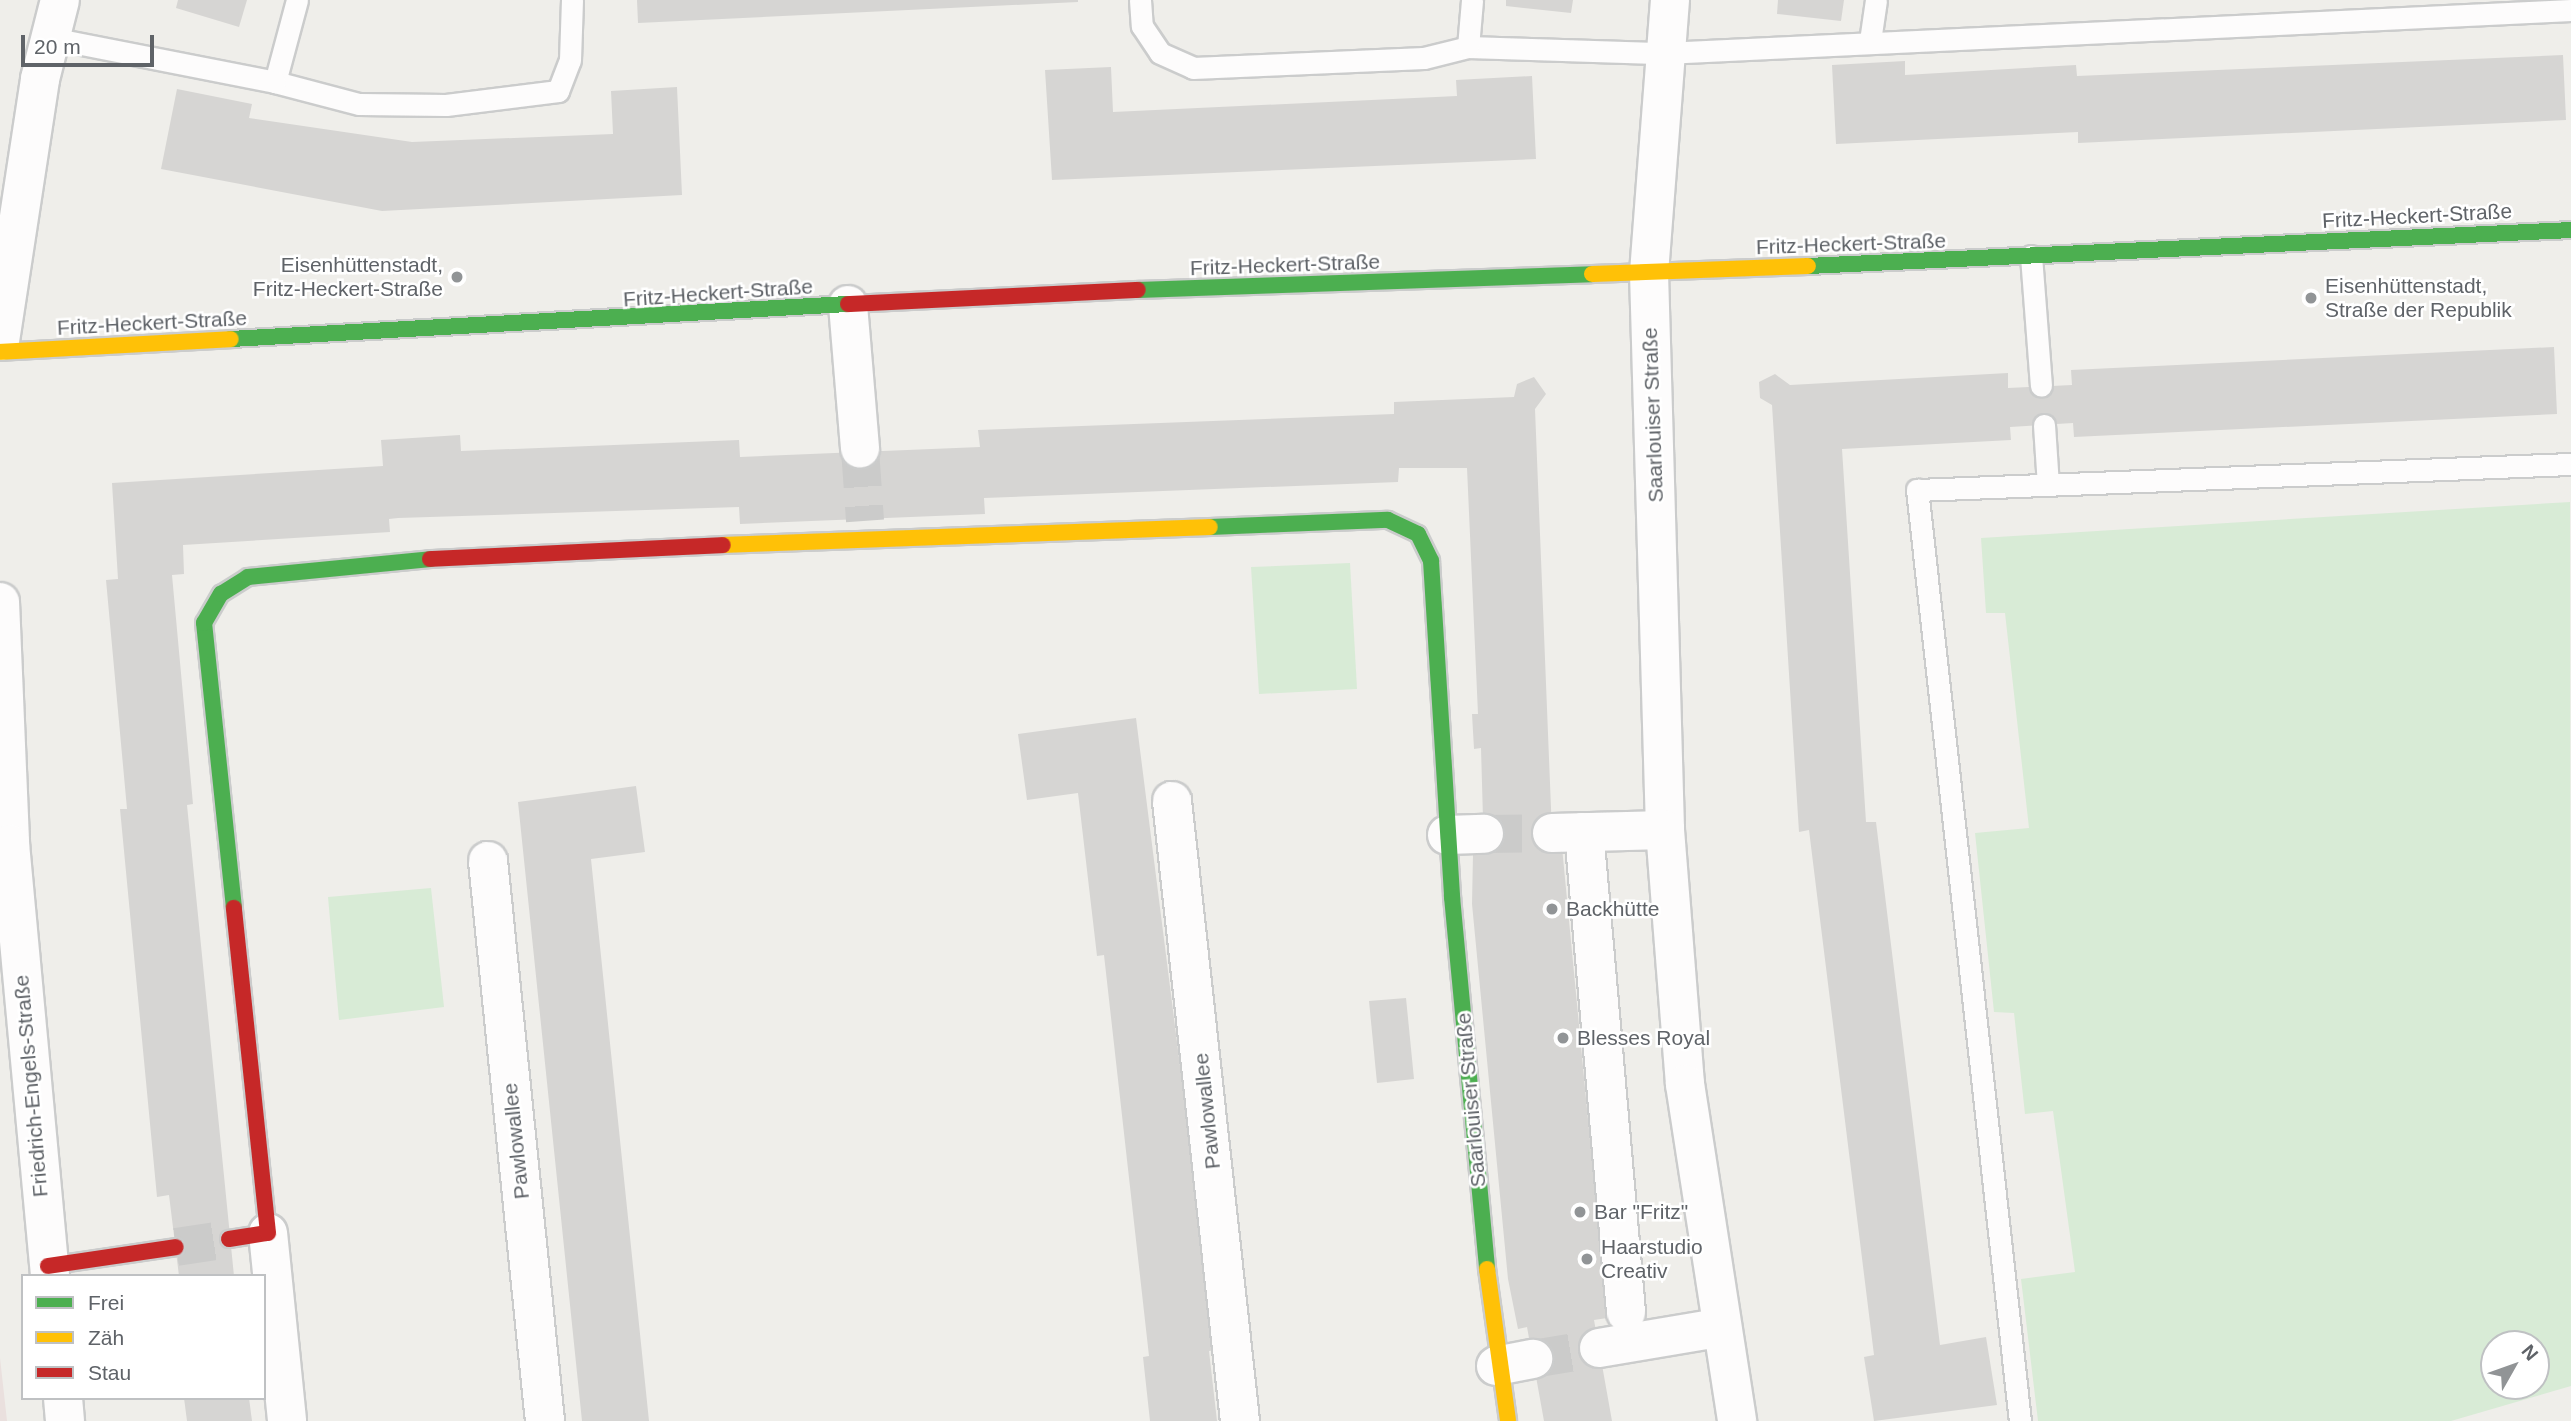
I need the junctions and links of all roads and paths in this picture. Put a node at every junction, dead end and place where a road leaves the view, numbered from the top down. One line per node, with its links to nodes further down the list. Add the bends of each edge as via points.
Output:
1 (60, 0): 9 (street)
2 (297, 0): 13 (lane)
3 (572, 0): 13 (lane, via 570,60 558,91 446,105 359,104)
4 (1140, 0): 11 (lane, via 1142,26 1160,53 1194,68 1424,58)
5 (1472, 0): 11 (lane)
6 (1670, 0): 12 (street, Saarlouiser Straße)
7 (1876, 0): 10 (lane)
8 (2571, 9): 10 (lane)
9 (51, 38): 13 (lane); 18 (street)
10 (1870, 41): 12 (lane)
11 (1468, 47): 12 (lane)
12 (1664, 53): 16 (street, Saarlouiser Straße)
13 (275, 82)
14 (2571, 230): 15 (street, Fritz-Heckert-Straße)
15 (2031, 256): 16 (street, Fritz-Heckert-Straße); 20 (lane)
16 (1649, 273): 17 (street, Fritz-Heckert-Straße); 27 (street, Saarlouiser Straße)
17 (848, 305): 19 (street, Fritz-Heckert-Straße); 22 (street)
18 (0, 341)
19 (0, 352)
20 (2042, 386)
21 (2044, 425): 24 (lane)
22 (860, 449)
23 (2571, 464): 24 (lane)
24 (2048, 485): 45 (lane, via 1917,490)
25 (0, 602): 32 (street, Friedrich-Engels-Straße, via 11,858)
26 (1172, 801): 42 (street, Pawlowallee)
27 (1665, 830): 33 (street, via 1568,833); 34 (street, Saarlouiser Straße, via 1685,1084)
28 (488, 861): 41 (street, Pawlowallee)
29 (268, 1233): 30 (street); 37 (street, Saarlouiser Straße, via 206,657 204,623 221,594 248,577 282,569 866,531 1118,530 1356,517 1388,520 1418,534 1433,585 1465,835); 40 (street)
30 (229, 1239)
31 (176, 1247): 32 (street)
32 (49, 1271)
33 (1626, 1312)
34 (1719, 1328): 35 (street); 44 (street, Saarlouiser Straße)
35 (1599, 1348)
36 (1533, 1359): 37 (street)
37 (1496, 1366): 43 (street, Saarlouiser Straße)
38 (63, 1400): 39 (street)
39 (65, 1421)
40 (287, 1421)
41 (545, 1421)
42 (1240, 1421)
43 (1508, 1421)
44 (1737, 1421)
45 (2020, 1421)

